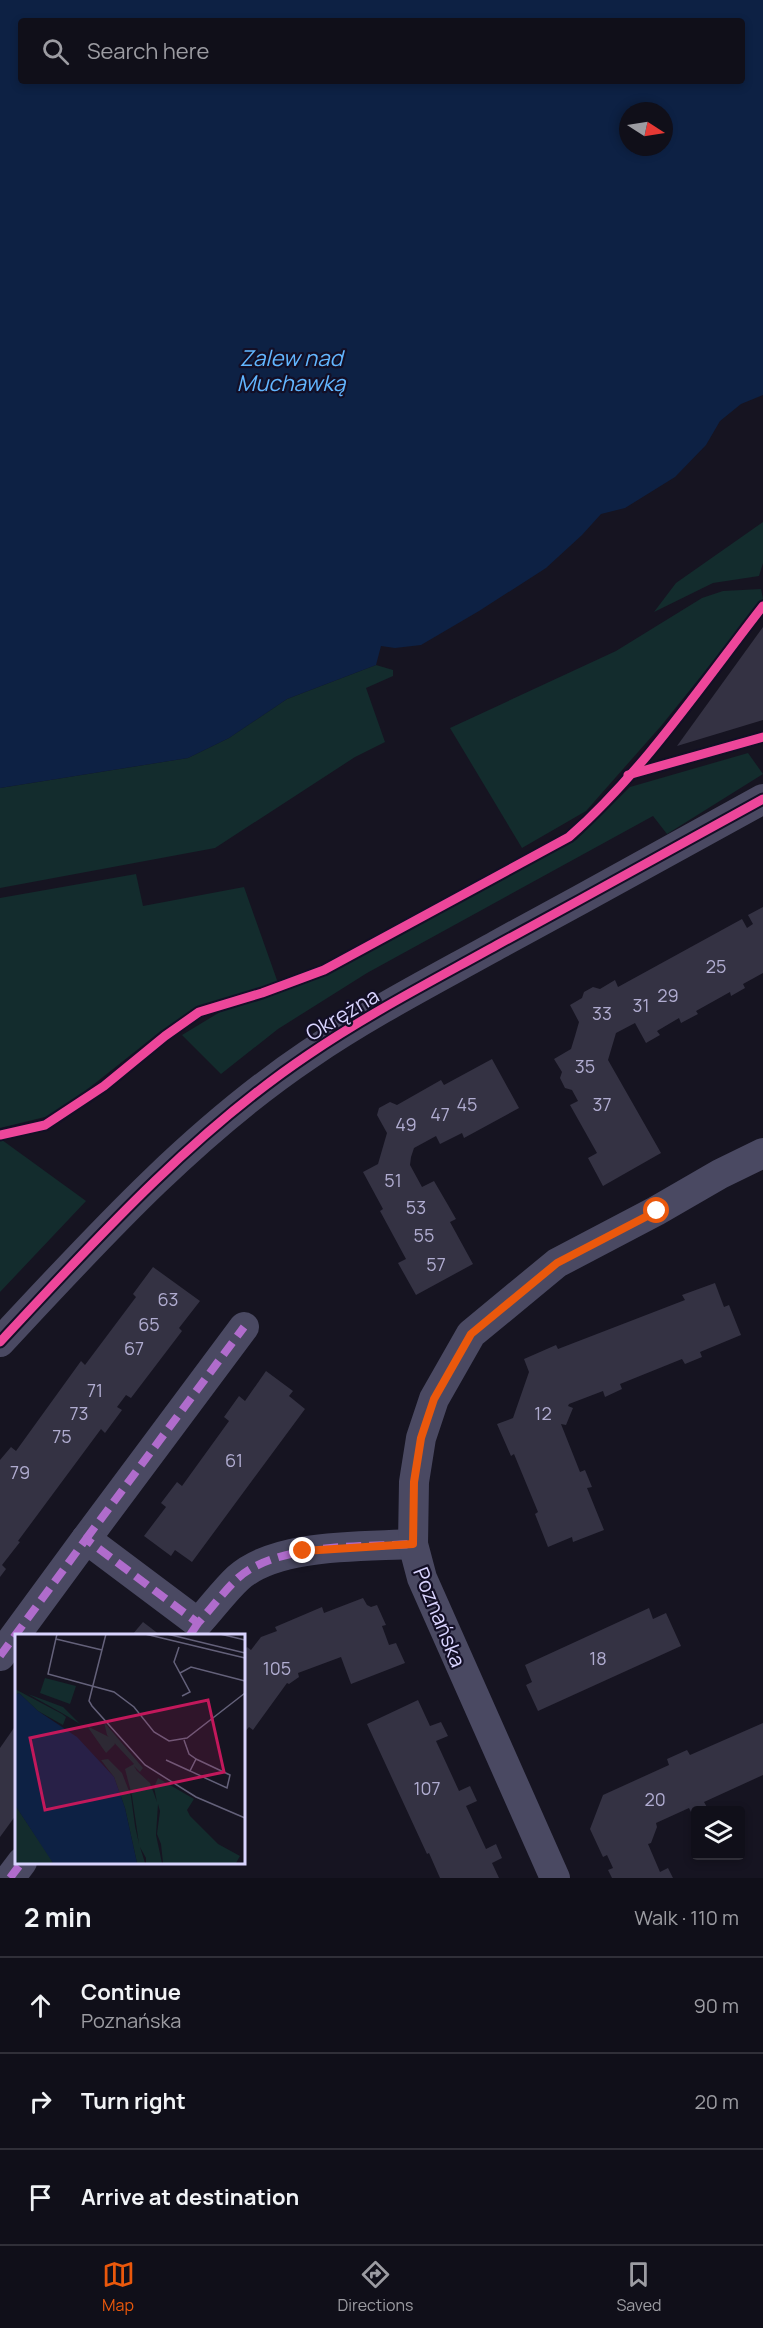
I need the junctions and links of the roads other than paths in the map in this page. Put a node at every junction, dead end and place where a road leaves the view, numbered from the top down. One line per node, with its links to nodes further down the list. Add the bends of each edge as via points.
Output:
1 (763, 799): 4 (street, Okrężna, via 413,992 308,1055 241,1105 156,1181)
2 (763, 1153): 6 (street, Poznańska, via 557,1263 471,1334 434,1399 421,1438 414,1482)
3 (244, 1327): 5 (street)
4 (0, 1342)
5 (86, 1539): 7 (street); 8 (street)
6 (413, 1544): 7 (street, via 303,1551 261,1563 238,1578); 13 (street, Poznańska, via 422,1578)
7 (194, 1629)
8 (16, 1634)
9 (15, 1636): 10 (street)
10 (0, 1656)
11 (21, 1863): 12 (street)
12 (10, 1878)
13 (555, 1878)

